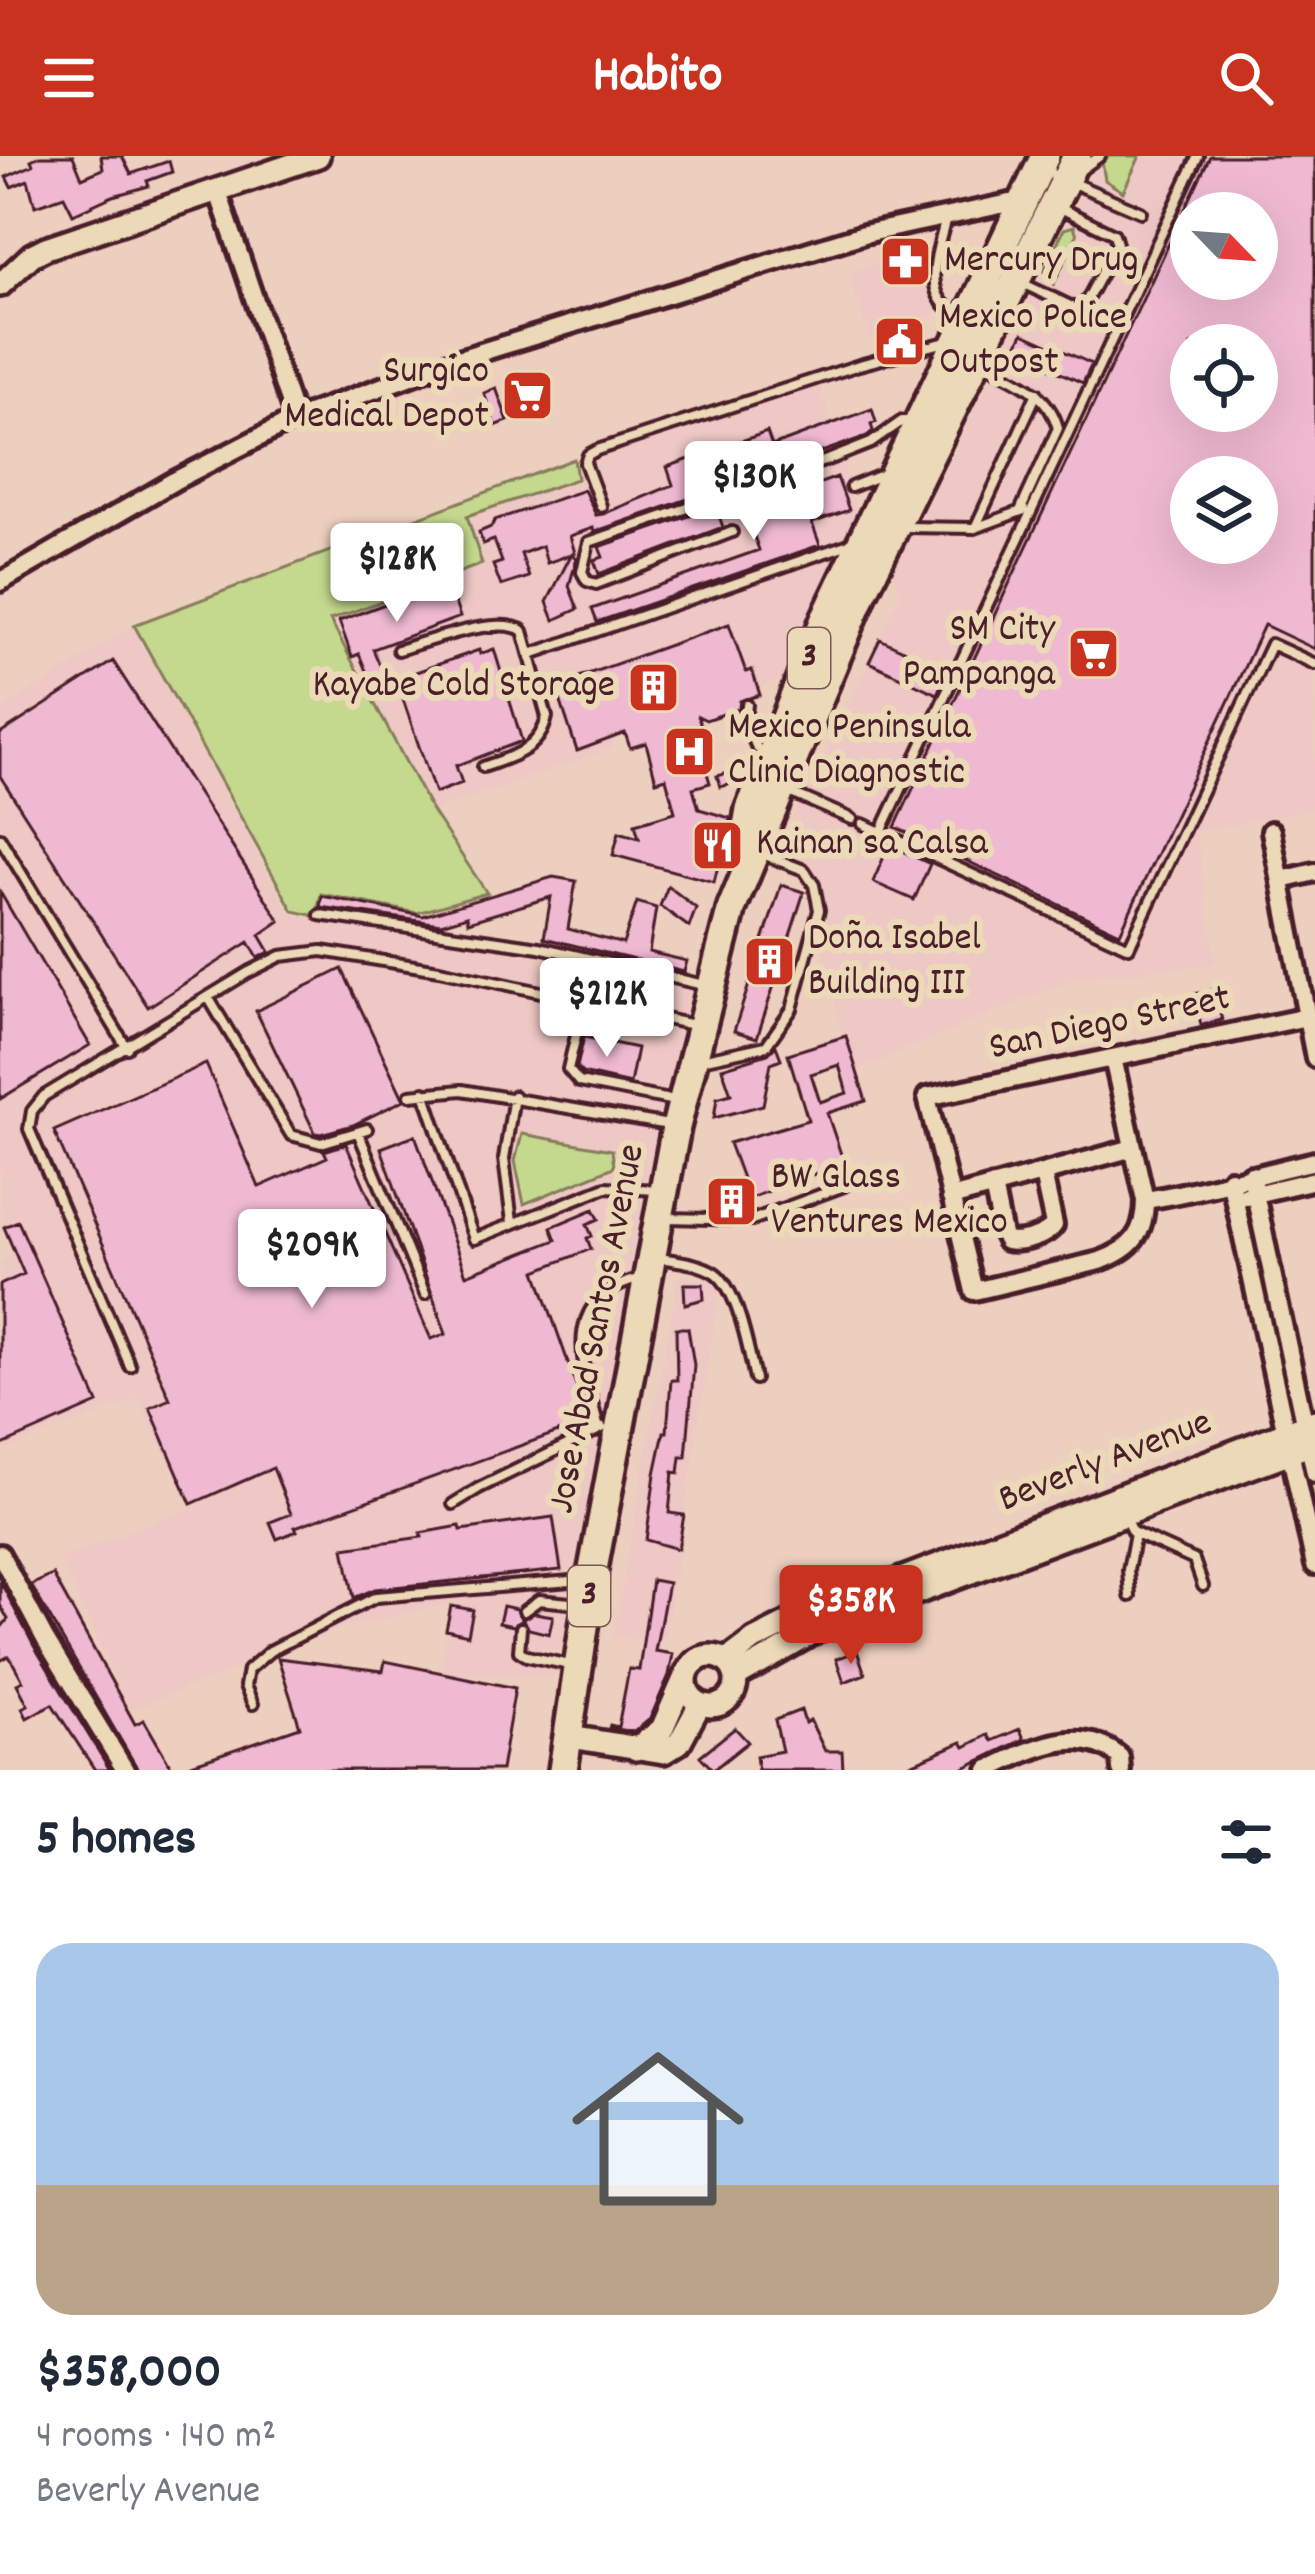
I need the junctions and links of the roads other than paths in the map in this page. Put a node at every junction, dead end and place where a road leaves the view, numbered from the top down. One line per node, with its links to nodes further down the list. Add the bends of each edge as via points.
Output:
1 (318, 156): 5 (street)
2 (1100, 156): 4 (lane)
3 (1198, 156): 10 (lane)
4 (1059, 171): 6 (highway, Jose Abad Santos Avenue / 3); 7 (lane); 11 (highway, Jose Abad Santos Avenue / 3); 11 (lane, via 1117,244 1081,311); 13 (highway)
5 (218, 190): 12 (street, via 46,248); 15 (street)
6 (1024, 200): 8 (street); 13 (highway, Jose Abad Santos Avenue / 3)
7 (1141, 212)
8 (946, 217): 13 (lane, via 933,275 937,294); 15 (street, via 864,234 468,356)
9 (1152, 217): 10 (lane)
10 (1166, 223): 20 (lane)
11 (1018, 280): 13 (highway, Jose Abad Santos Avenue / 3)
12 (0, 285)
13 (973, 328): 14 (lane); 16 (highway, Jose Abad Santos Avenue / 3); 19 (lane, via 597,450 585,463)
14 (1037, 393): 20 (lane, via 1058,428); 22 (lane)
15 (295, 419): 25 (street)
16 (932, 427): 17 (highway, Jose Abad Santos Avenue / 3); 21 (highway, Jose Abad Santos Avenue / 3); 23 (lane, via 902,421 852,451 589,542 584,578 596,584)
17 (897, 470): 18 (lane); 24 (highway, Jose Abad Santos Avenue / 3)
18 (851, 487)
19 (601, 506)
20 (1026, 511): 22 (lane); 37 (lane)
21 (896, 526): 22 (lane); 27 (highway, Jose Abad Santos Avenue / 3)
22 (975, 528)
23 (731, 532)
24 (862, 540): 27 (highway, Jose Abad Santos Avenue / 3); 28 (lane)
25 (0, 582)
26 (398, 650): 28 (lane, via 509,623 523,631)
27 (824, 651): 33 (highway, Jose Abad Santos Avenue / 3); 42 (highway, Jose Abad Santos Avenue / 3, via 750,809)
28 (531, 654): 32 (lane, via 544,731 532,746)
29 (1315, 664): 37 (lane, via 1271,644 1129,947)
30 (747, 705): 31 (lane)
31 (757, 748)
32 (483, 767)
33 (781, 789): 34 (lane); 39 (highway, Jose Abad Santos Avenue / 3)
34 (851, 819)
35 (863, 824): 37 (lane)
36 (1270, 831): 41 (street)
37 (881, 832)
38 (0, 838): 49 (lane)
39 (755, 852): 42 (highway, Jose Abad Santos Avenue / 3); 52 (lane, via 804,869 816,890 819,910 792,1009 766,1046)
40 (1315, 872): 41 (street)
41 (1282, 880): 47 (street)
42 (732, 907): 44 (highway, Jose Abad Santos Avenue / 3)
43 (320, 915): 44 (lane, via 539,947)
44 (710, 986): 48 (highway, Jose Abad Santos Avenue / 3)
45 (208, 998): 46 (lane, via 281,956 322,951); 49 (lane); 72 (lane, via 291,1135 321,1142 362,1130)
46 (584, 1001): 48 (lane); 56 (lane, via 571,1076)
47 (1309, 1006): 50 (street, San Diego Street); 51 (street)
48 (700, 1027): 52 (highway, Jose Abad Santos Avenue / 3)
49 (127, 1048): 73 (lane, via 44,1096 28,1129)
50 (1113, 1058): 57 (street); 66 (street, San Diego Street, via 927,1097)
51 (1315, 1058)
52 (692, 1062): 56 (highway, Jose Abad Santos Avenue / 3)
53 (424, 1092): 54 (lane); 55 (lane); 70 (lane, via 474,1238)
54 (410, 1095)
55 (514, 1096): 56 (lane); 70 (lane, via 504,1159)
56 (679, 1115): 69 (highway, Jose Abad Santos Avenue / 3)
57 (1133, 1148): 59 (street); 68 (street)
58 (1315, 1161): 62 (street)
59 (1043, 1174): 64 (street); 64 (street, via 1054,1225 1015,1243 1003,1235)
60 (1230, 1179): 62 (street); 65 (street); 67 (street)
61 (1315, 1180): 62 (street)
62 (1253, 1184): 67 (street); 76 (street)
63 (844, 1186): 69 (lane, via 752,1220)
64 (993, 1186): 66 (street)
65 (1204, 1191): 67 (street); 68 (street)
66 (951, 1198): 68 (street, via 974,1291 1119,1254 1145,1222)
67 (1234, 1198): 76 (street)
68 (1145, 1200)
69 (662, 1204): 70 (lane, via 606,1186); 71 (highway, Jose Abad Santos Avenue / 3)
70 (512, 1222)
71 (651, 1266): 74 (lane, via 703,1267 721,1277); 75 (highway, Jose Abad Santos Avenue / 3); 75 (lane, via 593,1302 582,1334 583,1365)
72 (425, 1294)
73 (130, 1366)
74 (755, 1379)
75 (610, 1426): 78 (lane); 83 (highway, Jose Abad Santos Avenue / 3)
76 (1303, 1436): 77 (street); 79 (street, Beverly Avenue); 81 (street); 88 (street, Beverly Avenue, via 794,1620 754,1640)
77 (1315, 1473)
78 (454, 1504)
79 (1129, 1524): 82 (lane, via 1193,1560); 84 (lane); 88 (street, Beverly Avenue, via 818,1630)
80 (0, 1554): 94 (street)
81 (1315, 1564)
82 (1203, 1586)
83 (589, 1593): 85 (lane, via 538,1600); 87 (highway, Jose Abad Santos Avenue / 3); 90 (lane, via 376,1597 248,1670)
84 (1130, 1596)
85 (524, 1611)
86 (520, 1628): 87 (lane, via 519,1651)
87 (579, 1667): 92 (highway, Jose Abad Santos Avenue / 3)
88 (731, 1669): 89 (street, via 704,1656); 91 (street, via 729,1699)
89 (688, 1671): 91 (street, via 686,1686); 93 (street, via 662,1729)
90 (253, 1704)
91 (700, 1704): 93 (street, via 679,1743 664,1752)
92 (570, 1736): 93 (street); 95 (highway, Jose Abad Santos Avenue / 3)
93 (636, 1749)
94 (125, 1770)
95 (563, 1770)
96 (988, 1770): 97 (street, via 1080,1739 1114,1751)
97 (1121, 1770)

